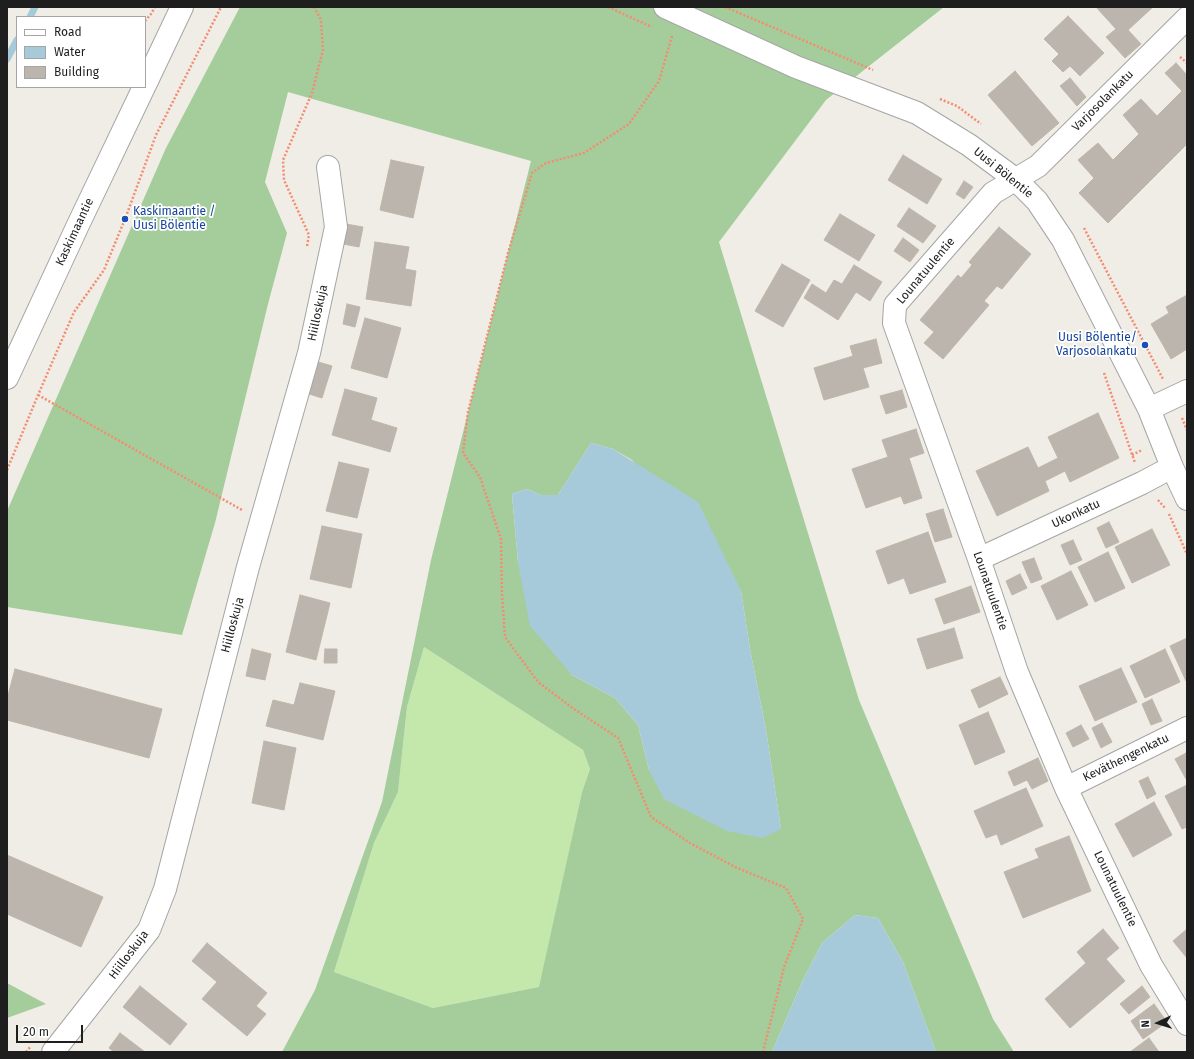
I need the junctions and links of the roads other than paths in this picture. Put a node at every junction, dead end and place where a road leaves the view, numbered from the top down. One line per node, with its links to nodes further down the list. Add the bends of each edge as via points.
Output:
1 (182, 7): 4 (street, Kaskimaantie)
2 (665, 7): 7 (street, Uusi Bölentie, via 796,67 916,113)
3 (1187, 18): 7 (street, Varjosolankatu, via 1038,166)
4 (146, 82)
5 (143, 88): 8 (street, Kaskimaantie)
6 (328, 167): 17 (street, Hiilloskuja, via 336,227 309,353 261,521 165,889 149,930)
7 (1015, 179): 10 (street, Uusi Bölentie, via 1037,201 1062,240); 13 (street, Lounatuulentie, via 993,193 895,305 894,323)
8 (7, 378)
9 (1187, 391): 10 (street)
10 (1149, 409): 11 (street, Uusi Bölentie)
11 (1172, 467): 12 (street, Uusi Bölentie); 13 (street, Ukonkatu)
12 (1187, 499)
13 (980, 558): 15 (street, Lounatuulentie, via 1017,672)
14 (1187, 728): 15 (street, Keväthengenkatu)
15 (1066, 788): 16 (street, Lounatuulentie, via 1151,965)
16 (1187, 1024)
17 (44, 1046)

